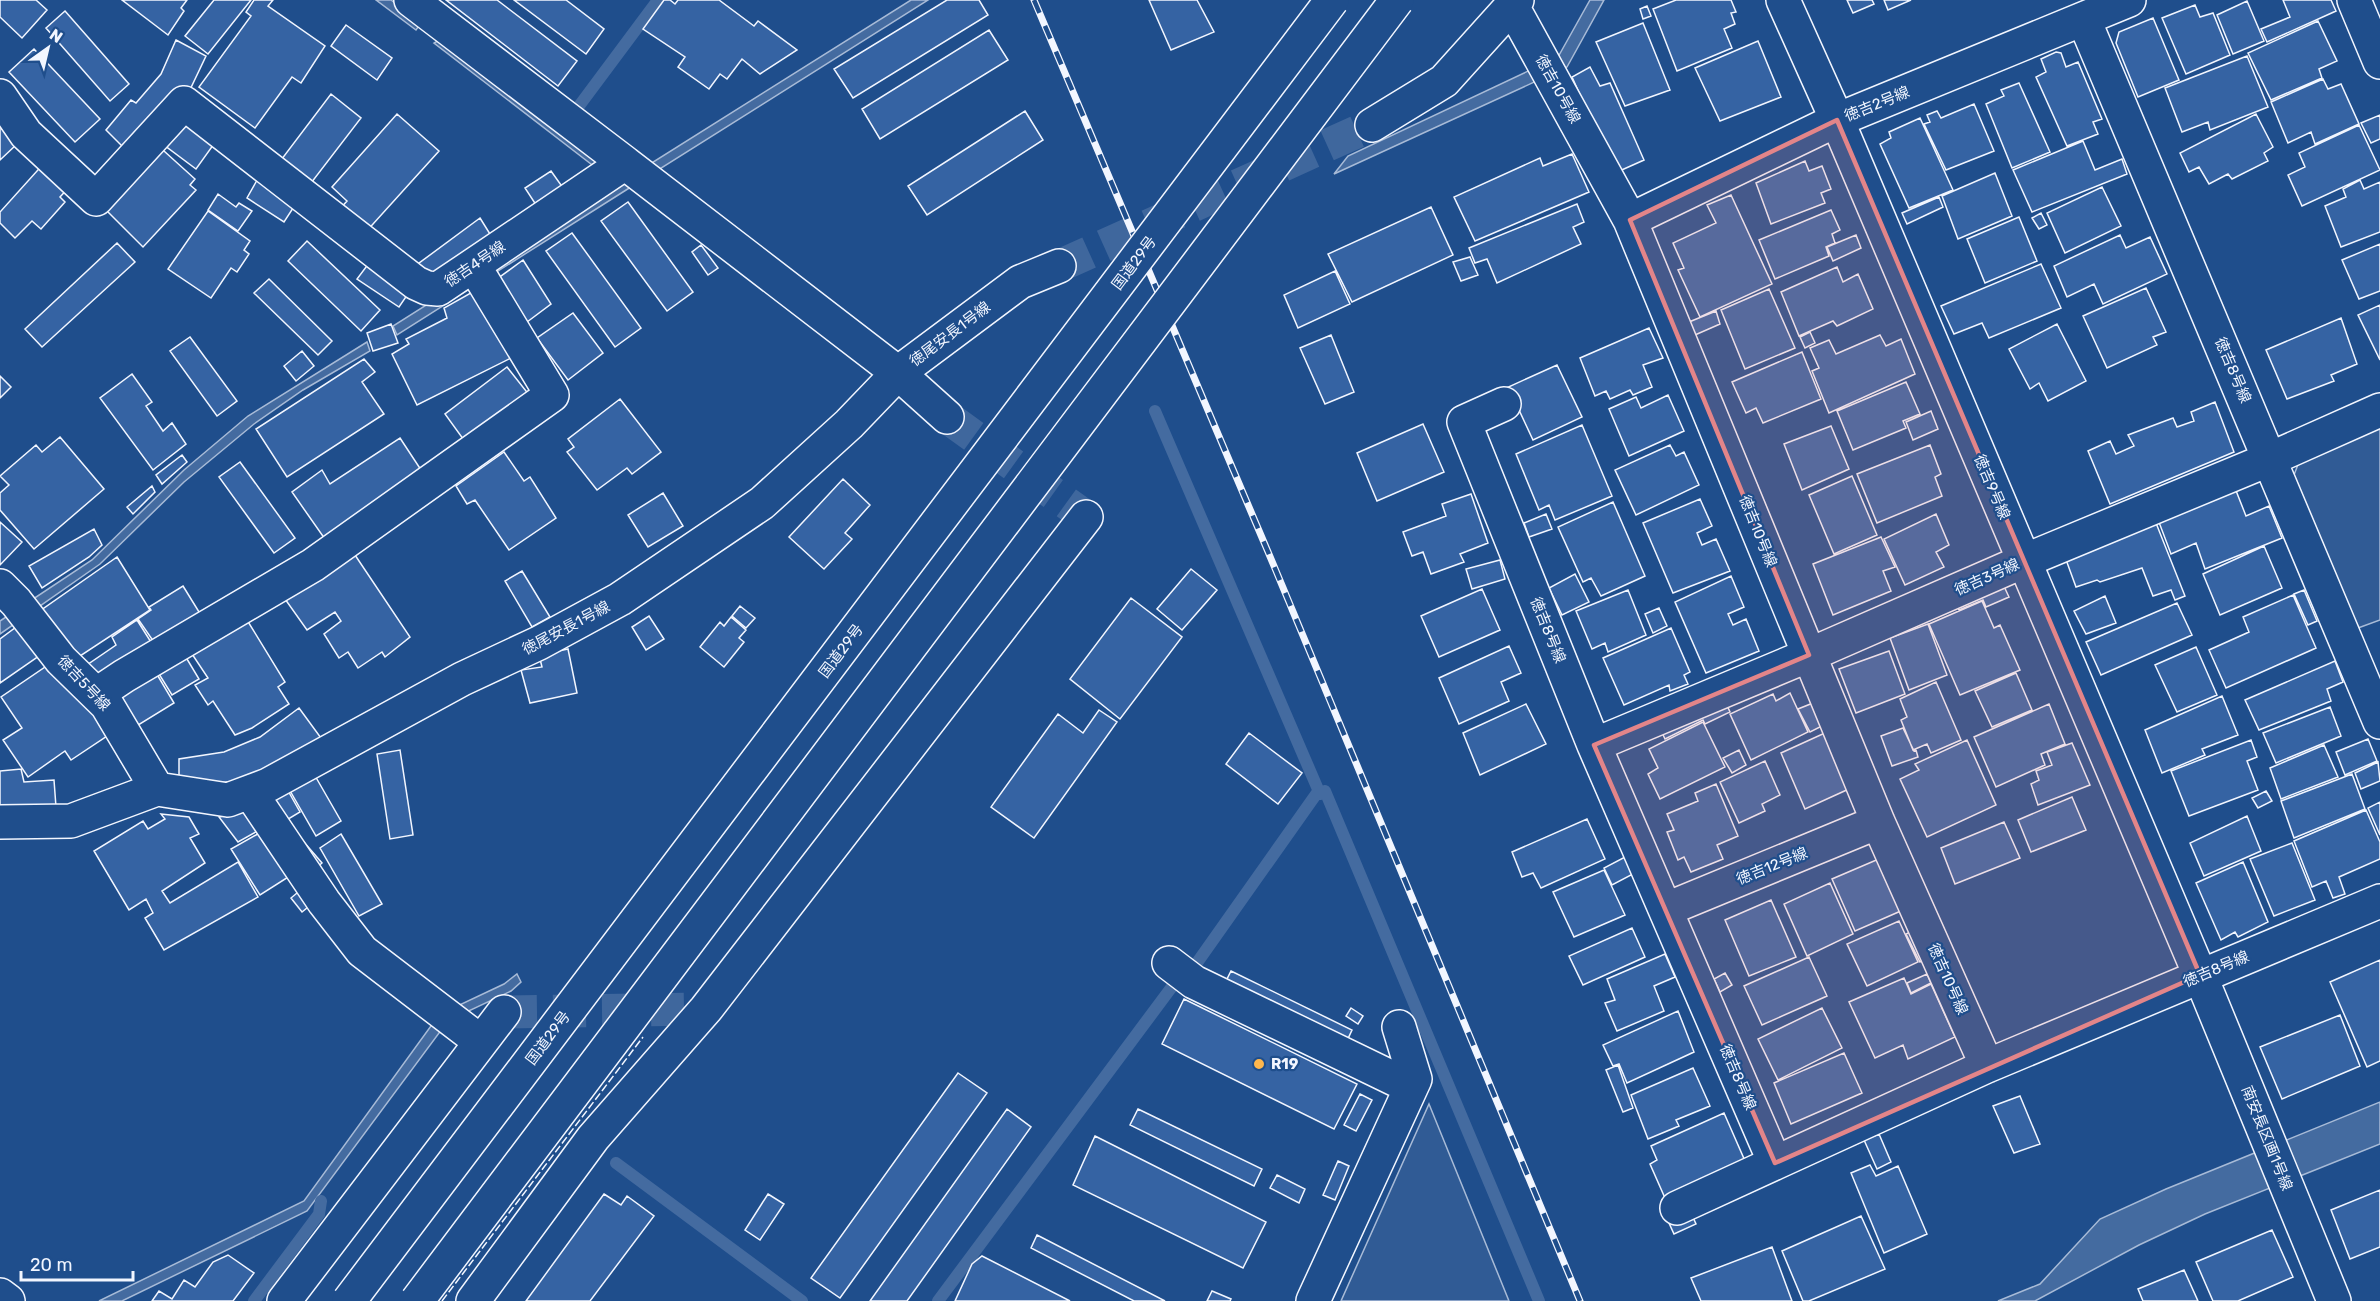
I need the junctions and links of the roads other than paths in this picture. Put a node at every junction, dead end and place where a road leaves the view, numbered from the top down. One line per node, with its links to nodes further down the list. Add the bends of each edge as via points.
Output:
1 (411, 0): 13 (main road)
2 (1332, 0): 47 (main road, 国道29号, bridge)
3 (1397, 0): 48 (main road, bridge)
4 (1783, 0): 11 (main road, 徳吉9号線)
5 (2128, 0): 8 (main road, 徳吉2号線)
6 (2354, 0): 9 (main road)
7 (1515, 3): 12 (main road, via 1444,81); 14 (main road, 徳吉10号線)
8 (2084, 20): 11 (main road, 徳吉2号線); 21 (main road, 徳吉8号線)
9 (2380, 62)
10 (0, 96): 15 (main road, 徳吉4号線, via 26,135 96,199 184,103 416,283 438,289)
11 (1837, 120): 14 (main road, 徳吉2号線); 23 (main road, 徳吉9号線)
12 (1372, 125)
13 (625, 162): 15 (main road, 徳吉4号線); 17 (main road)
14 (1630, 220): 25 (main road, 徳吉10号線)
15 (474, 266): 26 (main road, via 552,395 313,565)
16 (1059, 266): 17 (main road, 徳尾安長1号線, via 1020,282)
17 (898, 373): 20 (main road); 30 (main road, 徳尾安長1号線, via 849,424 762,503 620,599)
18 (1504, 404): 28 (main road, 徳吉8号線, via 1464,422)
19 (2380, 410): 21 (main road, 徳吉3号線)
20 (947, 417)
21 (2270, 459): 23 (main road, 徳吉3号線); 27 (main road, 徳吉8号線)
22 (1086, 517): 49 (main road, via 706,1009 593,1138)
23 (2024, 561): 25 (main road, 徳吉3号線); 36 (main road, 徳吉9号線)
24 (0, 586): 26 (main road, 徳吉5号線, via 61,660)
25 (1809, 655): 28 (main road, 徳吉3号線); 32 (main road, 徳吉10号線)
26 (97, 694): 29 (main road, 徳吉5号線)
27 (2380, 722)
28 (1594, 745): 34 (main road, 徳吉8号線)
29 (157, 789): 30 (main road, 徳尾安長1号線, via 228,800); 31 (main road, 徳尾安長1号線, via 71,821)
30 (250, 792): 39 (main road, via 362,951)
31 (0, 822)
32 (1878, 822): 34 (main road, 徳吉12号線); 40 (main road, 徳吉10号線)
33 (2380, 901): 36 (main road, 徳吉8号線)
34 (1666, 909): 42 (main road, 徳吉8号線)
35 (1169, 963): 41 (main road, via 1194,982)
36 (2200, 975): 40 (main road, 徳吉8号線); 51 (main road, 南安長区画1号線)
37 (504, 1012): 39 (main road)
38 (1399, 1027): 41 (main road, via 1415,1079)
39 (481, 1042): 46 (main road)
40 (1988, 1066): 42 (main road, 徳吉8号線)
41 (1411, 1087): 50 (main road)
42 (1776, 1164): 43 (main road)
43 (1677, 1208)
44 (0, 1295): 45 (main road)
45 (8, 1301)
46 (284, 1301)
47 (349, 1301)
48 (417, 1301)
49 (473, 1301)
50 (1313, 1301)
51 (2334, 1301)

